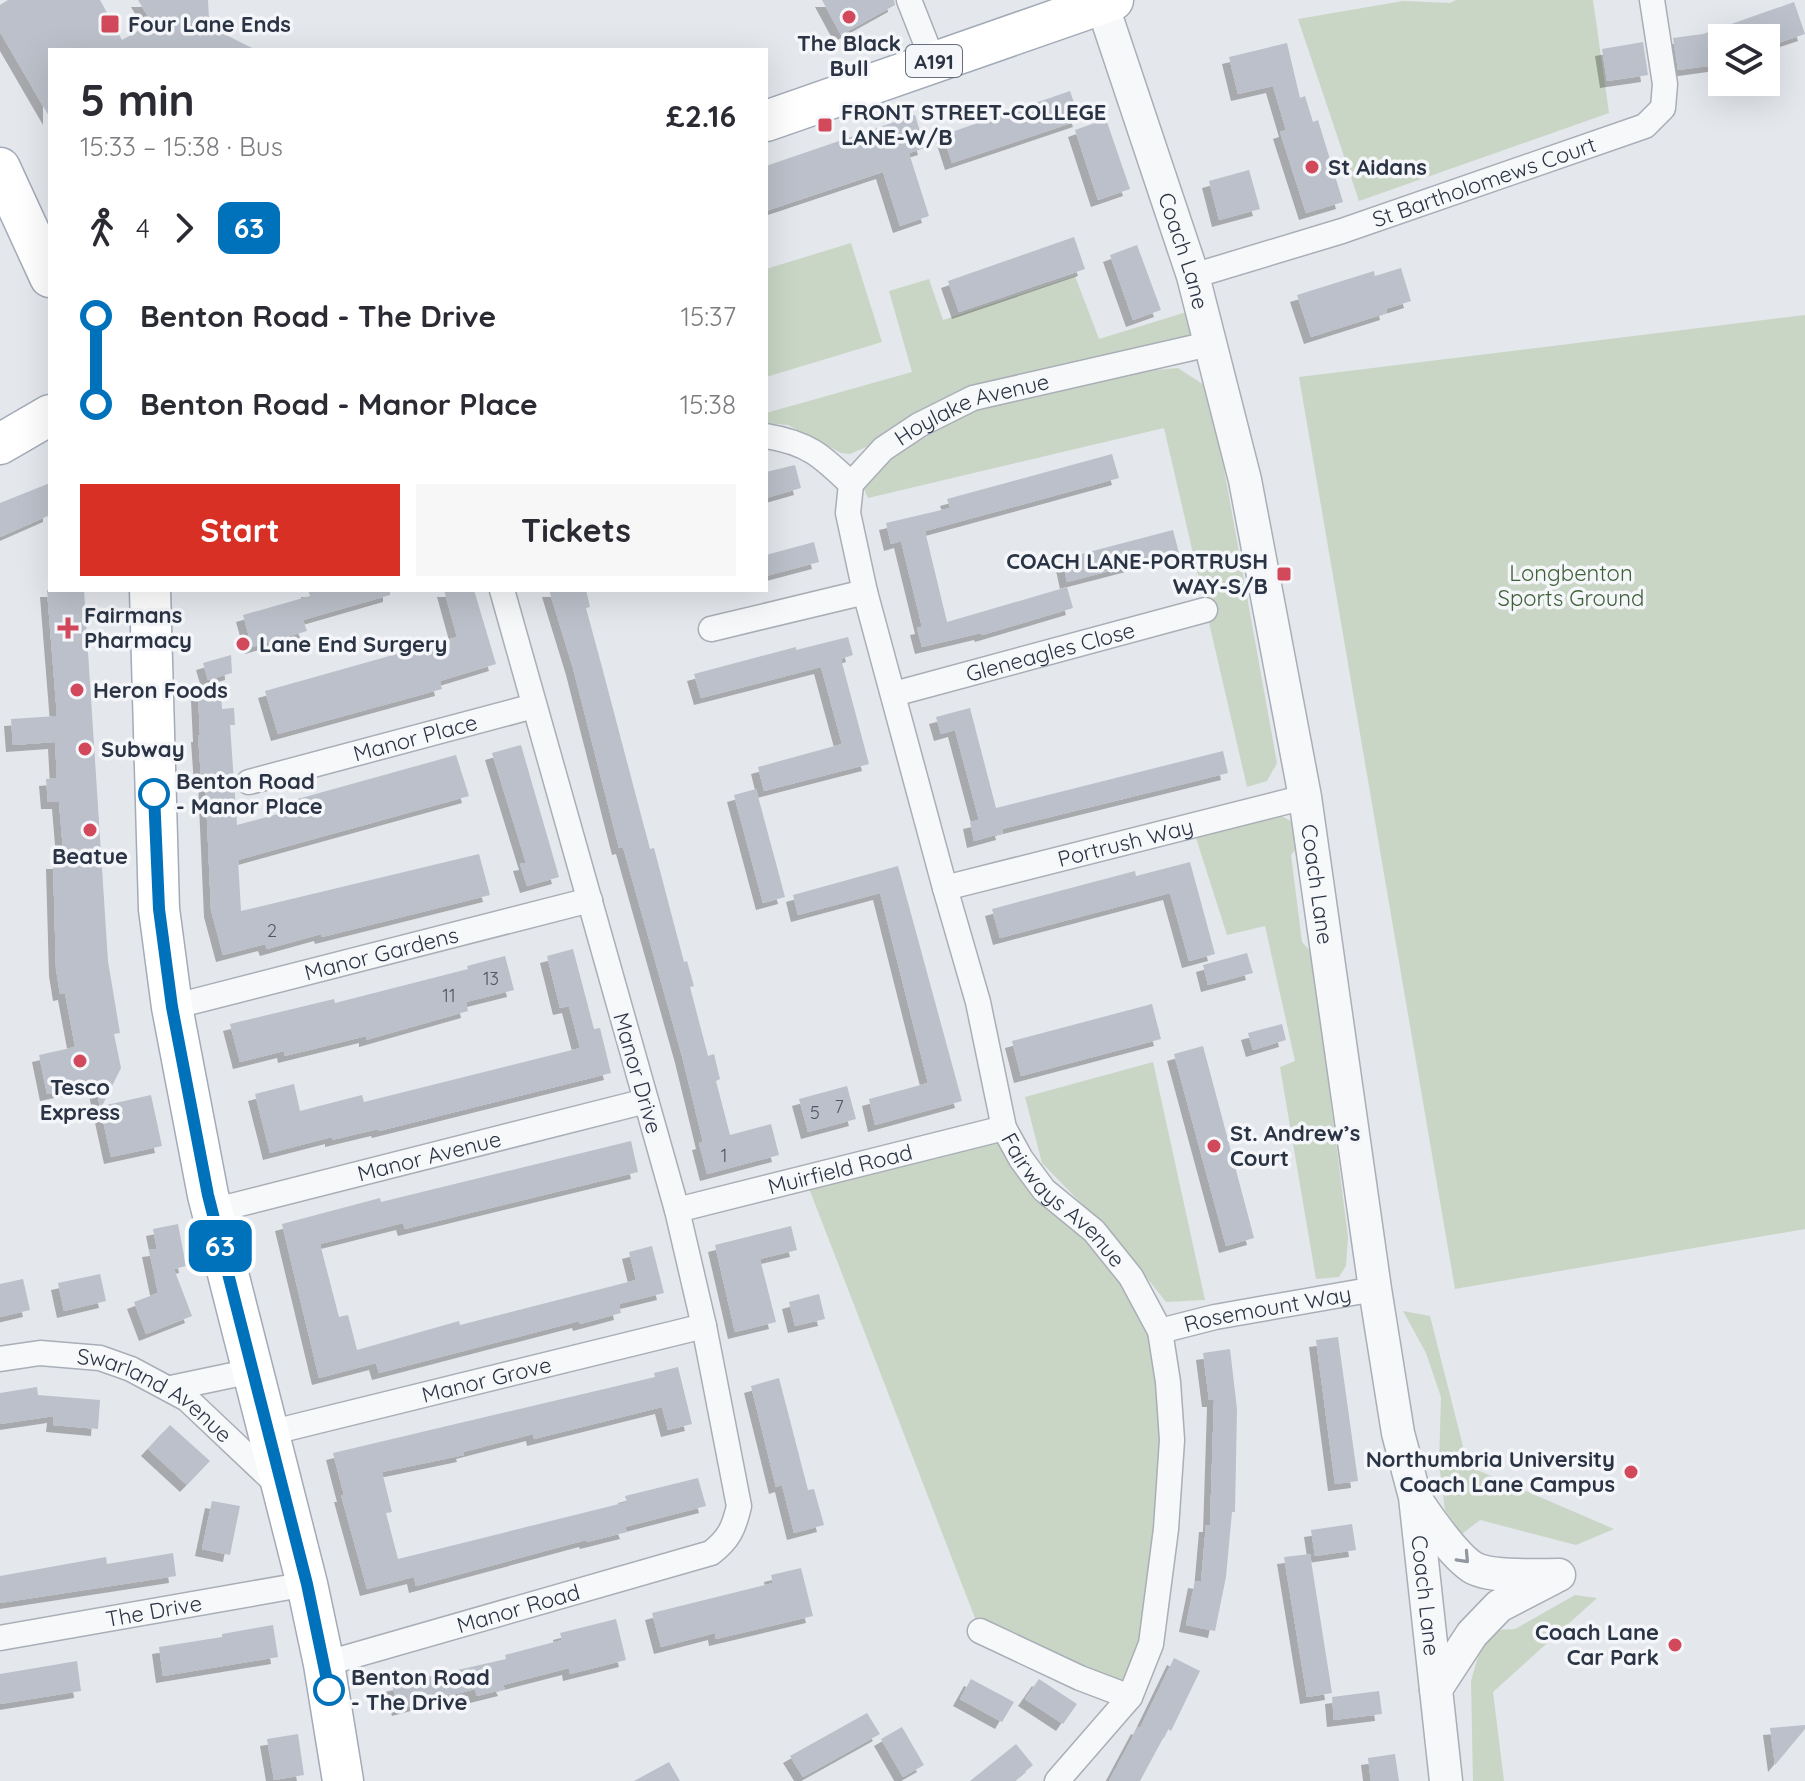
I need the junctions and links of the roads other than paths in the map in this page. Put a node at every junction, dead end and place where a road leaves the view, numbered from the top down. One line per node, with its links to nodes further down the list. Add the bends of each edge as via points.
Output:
1 (909, 0): 4 (street)
2 (1652, 0): 8 (street, St Bartholomews Court, via 1665,84 1663,108 1645,126 1342,231)
3 (1108, 2): 4 (main road, A191); 8 (street, Coach Lane)
4 (933, 61): 5 (main road, A191)
5 (768, 120)
6 (0, 168): 7 (main road)
7 (48, 273)
8 (1193, 276): 9 (street, Coach Lane)
9 (1209, 344): 13 (street, Hoylake Avenue, via 973,398 883,449); 22 (street, Coach Lane, via 1245,480)
10 (48, 416): 12 (main road)
11 (768, 436): 13 (street, via 820,453)
12 (0, 444)
13 (851, 484): 16 (street, Fairways Avenue, via 848,513)
14 (155, 592): 25 (main road, via 159,909)
15 (503, 592): 20 (street, Manor Drive)
16 (865, 592): 18 (street); 19 (street, Fairways Avenue)
17 (1205, 610): 19 (street, Gleneagles Close)
18 (711, 629)
19 (894, 694): 23 (street, Fairways Avenue)
20 (534, 706): 21 (street, Manor Place); 24 (street, Manor Drive)
21 (249, 782)
22 (1305, 797): 23 (street, Portrush Way); 30 (street, Coach Lane)
23 (945, 888): 27 (street, Fairways Avenue, via 978,1002)
24 (590, 900): 25 (street, Manor Gardens); 26 (street, Manor Drive)
25 (172, 1007): 29 (main road)
26 (646, 1101): 28 (street, Manor Drive); 29 (street, Manor Avenue)
27 (1004, 1128): 28 (street, Muirfield Road); 32 (street, Fairways Avenue, via 1044,1190 1094,1231 1131,1277)
28 (677, 1210): 31 (street, Manor Drive)
29 (212, 1211): 34 (main road)
30 (1375, 1289): 32 (street, Rosemount Way); 38 (street, Coach Lane, via 1398,1433)
31 (704, 1326): 36 (street, Manor Grove); 39 (street, Manor Drive, via 739,1506 734,1529)
32 (1160, 1331): 45 (street, Fairways Avenue, via 1172,1440 1166,1529 1151,1644)
33 (0, 1359): 35 (street, Swarland Avenue, via 40,1353 100,1358)
34 (252, 1371): 35 (street); 36 (main road)
35 (171, 1388): 37 (street, Swarland Avenue)
36 (269, 1433): 37 (main road)
37 (284, 1491): 40 (main road)
38 (1415, 1497): 44 (street, Coach Lane); 44 (street, one-way to 44, via 1473,1568 1509,1575 1559,1575 1499,1606 1472,1634)
39 (711, 1553): 43 (street, Manor Road)
40 (307, 1584): 42 (street, The Drive); 43 (main road)
41 (980, 1631): 45 (street)
42 (0, 1638)
43 (324, 1664): 46 (main road)
44 (1436, 1689): 48 (street, Coach Lane)
45 (1130, 1697): 47 (street, Fairways Avenue)
46 (345, 1777)
47 (1057, 1781)
48 (1446, 1781)

